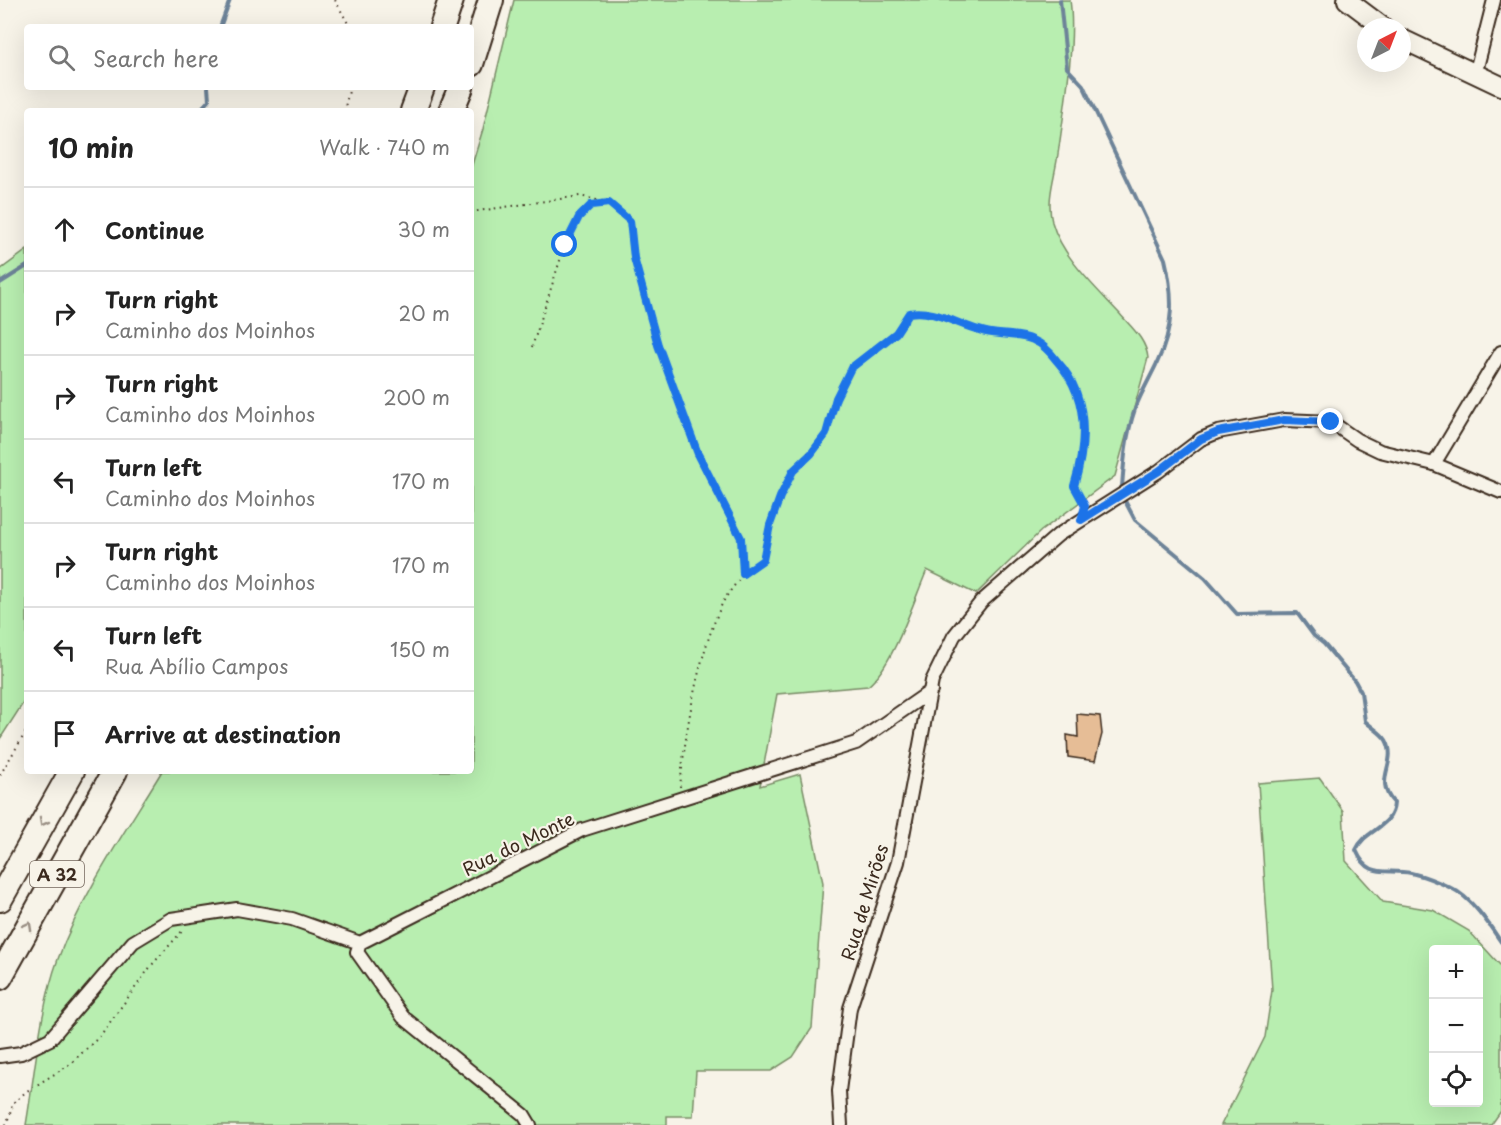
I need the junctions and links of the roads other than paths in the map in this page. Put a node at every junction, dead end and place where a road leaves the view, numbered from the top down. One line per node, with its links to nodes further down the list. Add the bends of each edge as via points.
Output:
1 (451, 0): 6 (highway)
2 (491, 0): 8 (highway)
3 (1347, 0): 5 (main road)
4 (1494, 0): 9 (street)
5 (1371, 18)
6 (443, 24)
7 (1411, 43): 9 (main road)
8 (474, 54)
9 (1475, 75): 10 (main road)
10 (1501, 86)
11 (421, 90): 13 (highway)
12 (460, 90): 14 (highway)
13 (414, 108)
14 (452, 108)
15 (1501, 352): 16 (street)
16 (1434, 464): 17 (street, Rua de Mirões); 18 (street, Rua de Mirões, via 1380,451 1331,422 1284,420 1218,432 1201,439 1159,471 1058,535 981,602 954,636)
17 (1501, 492)
18 (931, 691): 22 (street, Rua do Monte, via 856,743 582,830); 26 (street, Rua de Mirões, via 898,862 850,1008 839,1091)
19 (70, 774): 21 (highway, A 32, one-way to 21)
20 (113, 774): 23 (highway, A 32, one-way to 20)
21 (0, 899)
22 (360, 943): 24 (street, via 292,919 237,909 171,919 133,942 50,1039 21,1053); 25 (street, via 357,952 403,1017 524,1115)
23 (0, 977)
24 (2, 1056)
25 (530, 1125)
26 (841, 1125)

